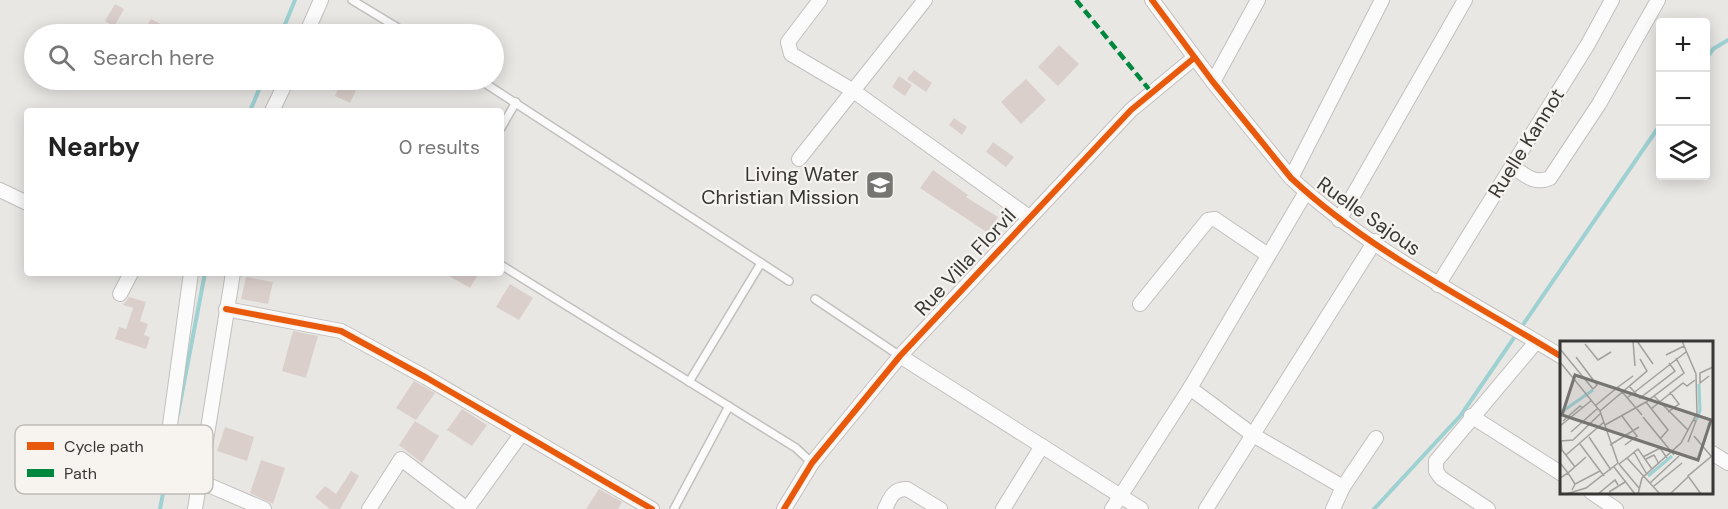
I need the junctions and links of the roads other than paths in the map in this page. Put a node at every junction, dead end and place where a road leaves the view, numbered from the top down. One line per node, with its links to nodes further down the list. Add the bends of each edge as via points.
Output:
1 (321, 0): 11 (street)
2 (352, 0): 12 (lane)
3 (820, 0): 17 (street, via 788,42 788,50)
4 (925, 0): 17 (street)
5 (1152, 0): 13 (street, Ruelle Sajous)
6 (1258, 0): 14 (street)
7 (1382, 0): 23 (street)
8 (1465, 0): 28 (street)
9 (1612, 0): 22 (street, Ruelle Kannot)
10 (1658, 0): 22 (street, via 1599,104 1550,178 1534,181)
11 (310, 24)
12 (392, 24)
13 (1194, 58): 14 (street, Ruelle Sajous); 27 (street, Rue Villa Florvil, via 1131,110)
14 (1213, 82): 23 (street, Ruelle Sajous)
15 (281, 90): 19 (street)
16 (496, 90): 18 (lane)
17 (852, 90): 21 (street); 27 (street)
18 (516, 102): 20 (lane); 31 (lane)
19 (273, 108)
20 (504, 123)
21 (800, 159)
22 (1512, 166): 37 (street, Ruelle Kannot)
23 (1291, 178): 25 (street, Ruelle Sajous)
24 (0, 190): 26 (street)
25 (1306, 192): 28 (street, Ruelle Sajous); 30 (street)
26 (24, 202)
27 (1029, 217): 43 (street, Rue Villa Florvil)
28 (1339, 220): 29 (street, Ruelle Sajous)
29 (1375, 241): 37 (street, Ruelle Sajous); 52 (street)
30 (1268, 255): 40 (street, via 1215,219 1208,220); 46 (street)
31 (761, 263): 36 (lane); 45 (lane)
32 (504, 267): 45 (lane)
33 (129, 276): 38 (street)
34 (191, 276): 49 (street)
35 (232, 276): 41 (street)
36 (789, 281)
37 (1438, 285): 42 (street, Ruelle Sajous)
38 (120, 294)
39 (815, 299): 43 (lane)
40 (1140, 304)
41 (226, 309): 50 (street); 51 (street, via 341,331)
42 (1536, 342): 44 (street, Ruelle Sajous); 48 (street)
43 (900, 356): 54 (street); 56 (street, Rue Villa Florvil)
44 (1560, 356)
45 (689, 382): 47 (lane)
46 (1190, 388): 52 (street); 63 (street)
47 (729, 406): 56 (lane, via 796,447); 69 (lane)
48 (1471, 416): 58 (street); 78 (street, via 1436,461 1436,471)
49 (170, 425)
50 (208, 425)
51 (522, 433): 67 (street); 68 (street)
52 (1253, 435): 60 (street); 76 (street)
53 (1376, 438): 60 (street)
54 (1042, 446): 63 (street); 73 (street)
55 (1713, 454): 57 (street)
56 (812, 463): 70 (street, Rue Villa Florvil)
57 (1728, 463)
58 (1560, 473)
59 (213, 487): 65 (street)
60 (1343, 487): 77 (street)
61 (197, 494): 64 (street)
62 (1594, 494): 79 (street)
63 (1120, 495): 74 (street); 75 (street)
64 (195, 509)
65 (264, 509)
66 (369, 509): 67 (street, via 401,459)
67 (467, 509)
68 (652, 509)
69 (674, 509)
70 (784, 509)
71 (885, 509): 72 (street, via 896,491 907,489)
72 (940, 509)
73 (1003, 509)
74 (1112, 509)
75 (1141, 509)
76 (1206, 509)
77 (1333, 509)
78 (1488, 509)
79 (1616, 509)

